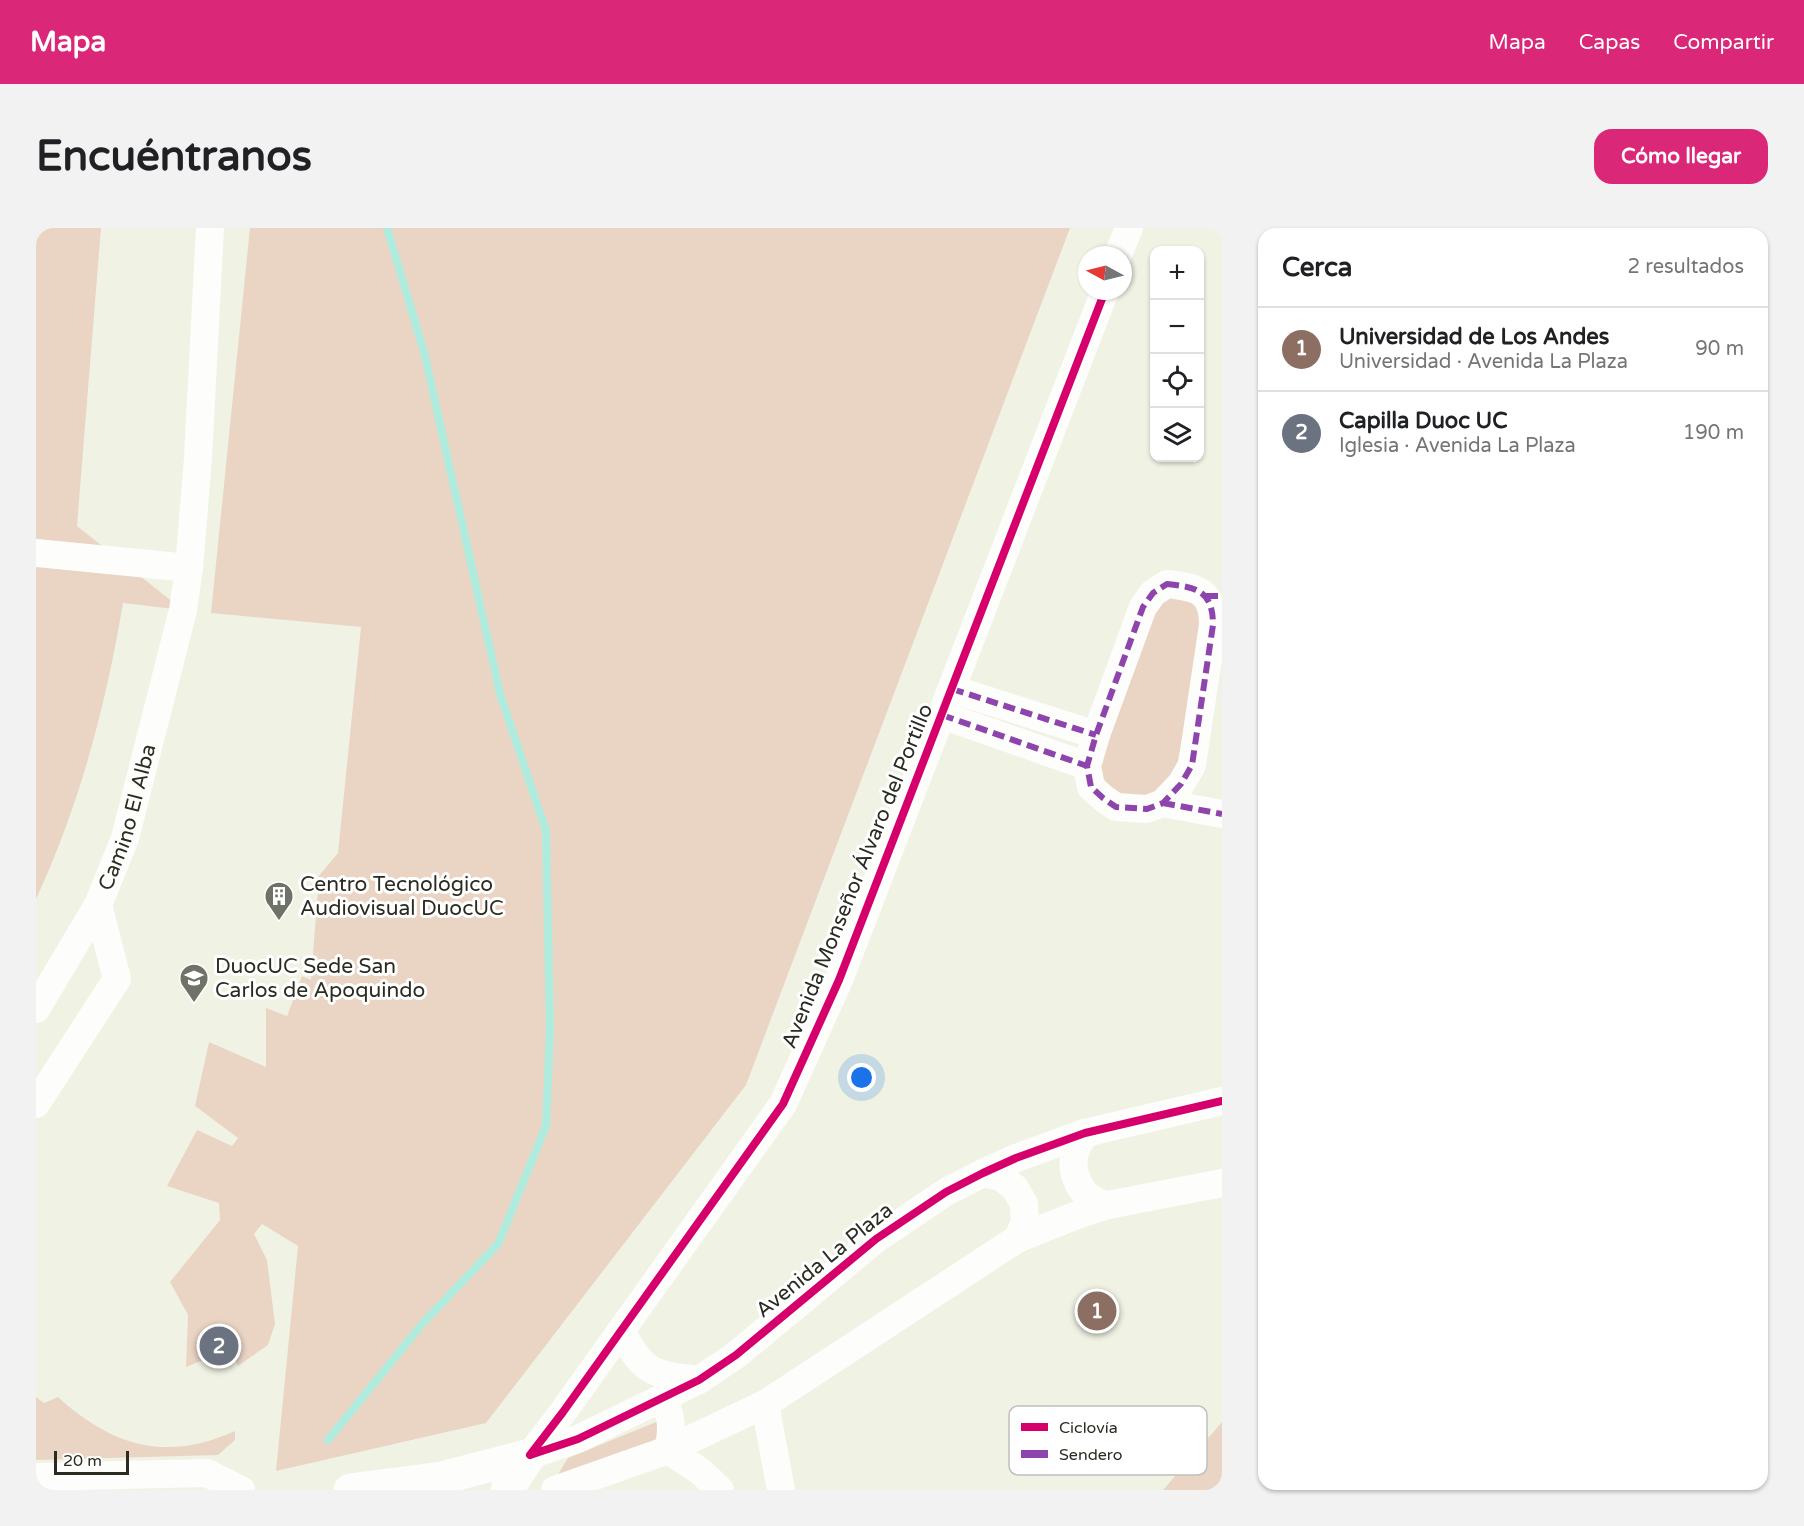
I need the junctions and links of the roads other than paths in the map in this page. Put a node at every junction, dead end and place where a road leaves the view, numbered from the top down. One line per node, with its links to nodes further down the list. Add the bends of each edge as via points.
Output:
1 (210, 228): 6 (street, Camino El Alba)
2 (1129, 228): 3 (street)
3 (1122, 246)
4 (1102, 300): 8 (street, Avenida Monseñor Álvaro del Portillo)
5 (36, 553): 6 (street)
6 (189, 568): 13 (street, Camino El Alba, via 183,610 125,838)
7 (1214, 596): 9 (street, via 1191,587 1167,584 1153,593 1136,623); 11 (street, via 1192,765 1181,784)
8 (947, 702): 9 (street); 10 (street); 22 (street, Avenida Monseñor Álvaro del Portillo, via 839,980 783,1104)
9 (1096, 735): 10 (street)
10 (1087, 766): 11 (street, via 1091,787 1116,807 1147,809)
11 (1163, 802): 12 (street)
12 (1222, 814)
13 (98, 905): 14 (street, Camino El Alba); 16 (street, via 117,979)
14 (36, 1009)
15 (1222, 1101): 17 (street, Avenida La Plaza)
16 (36, 1104)
17 (1085, 1133): 18 (street, Avenida La Plaza); 20 (street, via 1073,1161 1076,1178 1093,1200)
18 (983, 1173): 21 (street, via 1008,1182 1024,1204 1024,1222); 23 (street, Avenida La Plaza, via 876,1239 736,1355)
19 (1222, 1183): 20 (street)
20 (1108, 1205): 21 (street)
21 (1017, 1239): 25 (street)
22 (621, 1331): 23 (street, via 644,1366); 27 (street, Avenida Monseñor Álvaro del Portillo)
23 (699, 1380): 24 (street, Avenida La Plaza)
24 (663, 1398): 26 (street, via 672,1427); 27 (street, Avenida La Plaza, via 578,1439)
25 (765, 1404): 26 (street); 35 (street)
26 (668, 1450): 33 (street); 34 (street)
27 (530, 1455): 29 (main road, Avenida La Plaza); 32 (main road, Avenida Monseñor Álvaro del Portillo)
28 (36, 1476): 30 (street, via 207,1473)
29 (463, 1481): 31 (main road, Avenida La Plaza)
30 (241, 1490)
31 (350, 1490)
32 (507, 1490)
33 (555, 1490)
34 (720, 1490)
35 (781, 1490)

